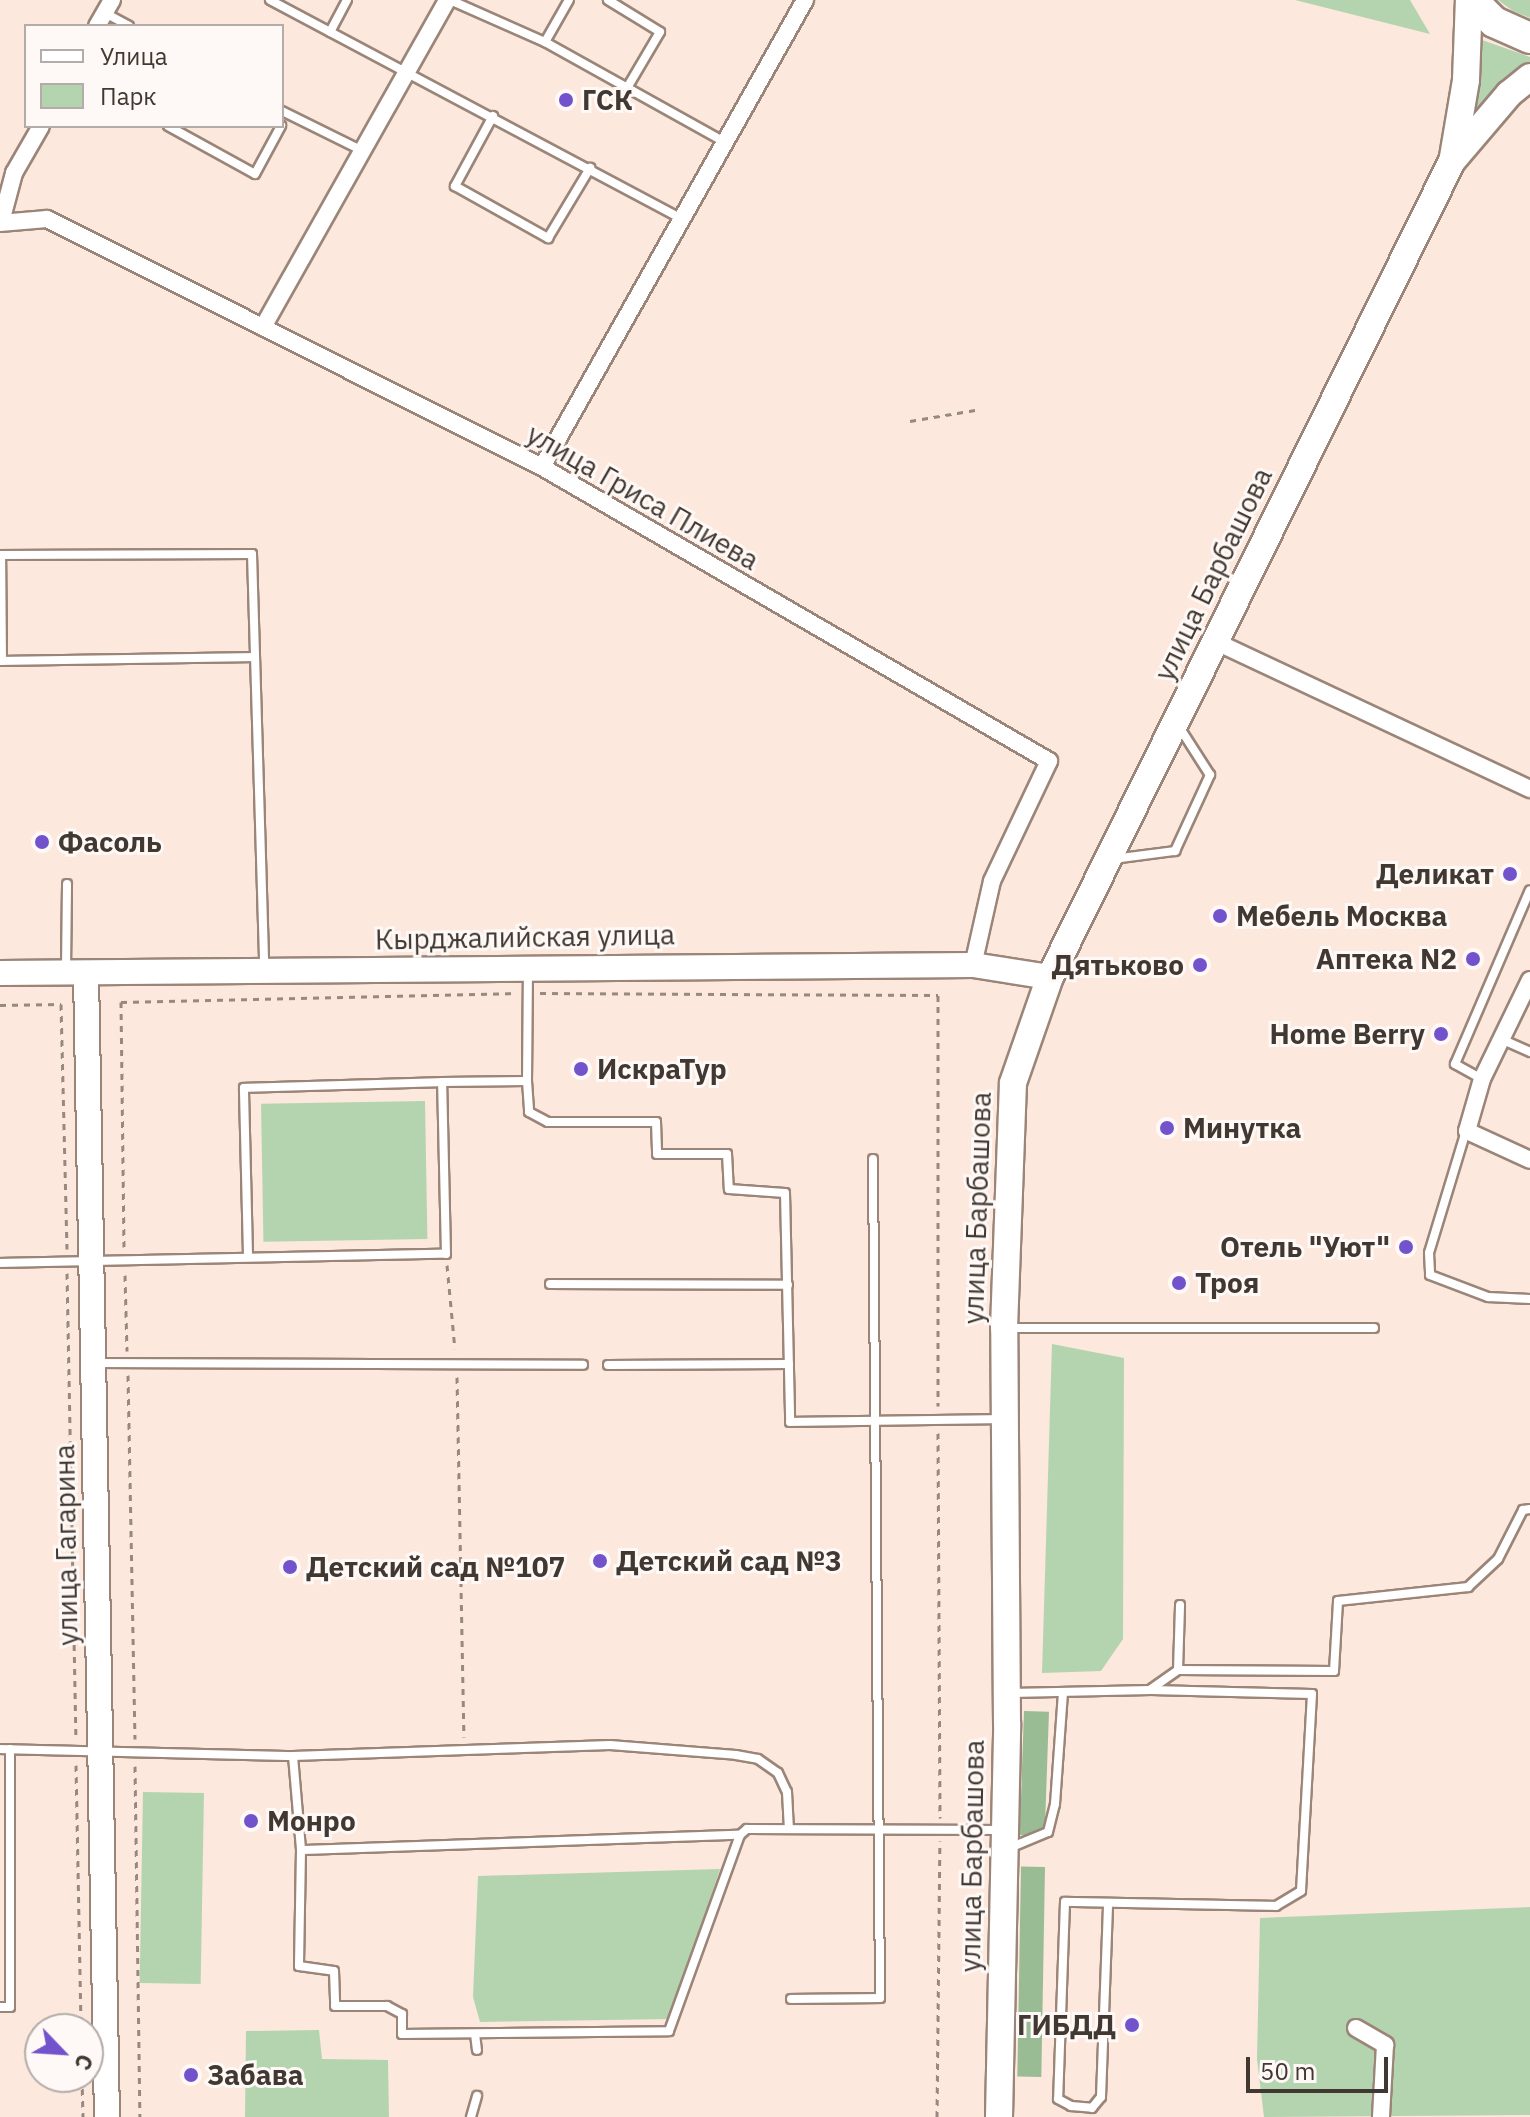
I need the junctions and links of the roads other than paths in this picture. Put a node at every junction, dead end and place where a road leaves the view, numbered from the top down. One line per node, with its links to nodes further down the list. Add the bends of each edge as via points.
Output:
1 (270, 0): 10 (lane)
2 (347, 0): 10 (lane)
3 (448, 0): 12 (lane); 13 (street)
4 (569, 0): 12 (lane)
5 (608, 0): 15 (lane, via 660,32)
6 (805, 0): 21 (street)
7 (1470, 0): 11 (highway, via 1494,22); 23 (main road, улица Барбашова, via 1466,80)
8 (104, 13): 9 (lane)
9 (125, 24)
10 (330, 32): 13 (lane)
11 (1530, 38)
12 (545, 42): 15 (lane)
13 (406, 72): 17 (lane); 22 (street)
14 (1530, 77): 23 (main road, улица Барбашова)
15 (627, 88): 21 (lane)
16 (285, 113): 22 (lane)
17 (493, 116): 24 (lane); 24 (lane, via 455,186 548,238)
18 (40, 128): 26 (street, via 14,173)
19 (172, 128): 20 (lane, via 255,174)
20 (281, 128)
21 (723, 141): 25 (street)
22 (361, 150): 27 (street)
23 (1452, 161): 29 (main road, улица Барбашова)
24 (590, 168): 25 (lane)
25 (680, 218): 28 (street)
26 (0, 222): 27 (street, улица Гриса Плиева, via 47,219)
27 (263, 327): 28 (street, улица Гриса Плиева)
28 (542, 467): 37 (street, улица Гриса Плиева, via 1049,761 992,881)
29 (1214, 641): 32 (main road, улица Барбашова); 33 (street)
30 (254, 657): 31 (lane); 31 (lane, via 252,554 1,555); 39 (lane)
31 (1, 661)
32 (1177, 722): 34 (main road, улица Барбашова); 34 (lane, via 1210,775 1175,851)
33 (1530, 789)
34 (1108, 859): 42 (main road, улица Барбашова)
35 (67, 884): 41 (lane)
36 (1530, 890): 46 (lane, via 1455,1064)
37 (973, 965): 38 (street, Кырджалийская улица); 42 (street, Кырджалийская улица)
38 (528, 966): 39 (street, Кырджалийская улица); 47 (lane)
39 (264, 970): 41 (street, Кырджалийская улица)
40 (0, 973): 41 (street, Кырджалийская улица)
41 (76, 973): 53 (street, улица Гагарина)
42 (1050, 977): 58 (main road, улица Барбашова, via 1013,1083)
43 (1529, 983): 44 (street)
44 (1501, 1039): 45 (lane); 46 (street)
45 (1530, 1052)
46 (1482, 1079): 49 (street)
47 (527, 1081): 48 (lane); 56 (lane, via 529,1112 548,1122 656,1122 657,1154 727,1154 729,1189 785,1193)
48 (442, 1082): 52 (lane, via 244,1088); 52 (lane, via 446,1254)
49 (1467, 1131): 51 (street); 57 (lane, via 1429,1253 1430,1275 1488,1297)
50 (873, 1159): 65 (lane)
51 (1530, 1160)
52 (248, 1255): 53 (lane)
53 (79, 1261): 54 (lane); 60 (street, улица Гагарина)
54 (0, 1263)
55 (550, 1284): 56 (lane)
56 (788, 1285): 61 (lane)
57 (1530, 1299)
58 (1004, 1328): 59 (lane); 64 (main road, улица Барбашова)
59 (1374, 1328)
60 (92, 1363): 62 (lane); 73 (street, улица Гагарина)
61 (789, 1364): 63 (lane); 65 (lane, via 790,1422)
62 (583, 1365)
63 (608, 1365)
64 (1004, 1419): 65 (lane); 71 (main road, улица Барбашова)
65 (876, 1421): 76 (lane)
66 (1530, 1509): 68 (lane, via 1523,1510 1498,1559 1468,1587 1338,1601 1334,1671)
67 (1180, 1605): 68 (lane)
68 (1178, 1670): 69 (lane)
69 (1151, 1690): 70 (lane); 80 (lane, via 1312,1694 1301,1891 1276,1906)
70 (1063, 1692): 71 (lane); 78 (lane, via 1048,1832)
71 (1006, 1693): 78 (main road, улица Барбашова)
72 (5, 1749): 73 (lane); 82 (lane, via 10,2007)
73 (88, 1751): 74 (lane); 87 (street, улица Гагарина)
74 (293, 1756): 75 (lane, via 610,1745 758,1759 778,1773 787,1792); 79 (lane)
75 (789, 1828): 76 (lane); 77 (lane, via 747,1829)
76 (881, 1829): 78 (lane, via 941,1829); 81 (lane, via 880,1998)
77 (740, 1835): 79 (lane); 84 (lane, via 669,2031)
78 (1002, 1840): 89 (main road, улица Барбашова)
79 (301, 1850): 84 (lane, via 299,1966 334,1971 335,2006 387,2006 402,2014 402,2034)
80 (1108, 1903): 80 (lane, via 1065,1902 1058,2099 1071,2106 1092,2108 1101,2097)
81 (791, 1999)
82 (0, 2007)
83 (1356, 2028): 90 (street, via 1385,2045)
84 (475, 2034): 85 (lane)
85 (477, 2050)
86 (477, 2096): 88 (lane)
87 (107, 2117)
88 (471, 2117)
89 (999, 2117)
90 (1381, 2117)

